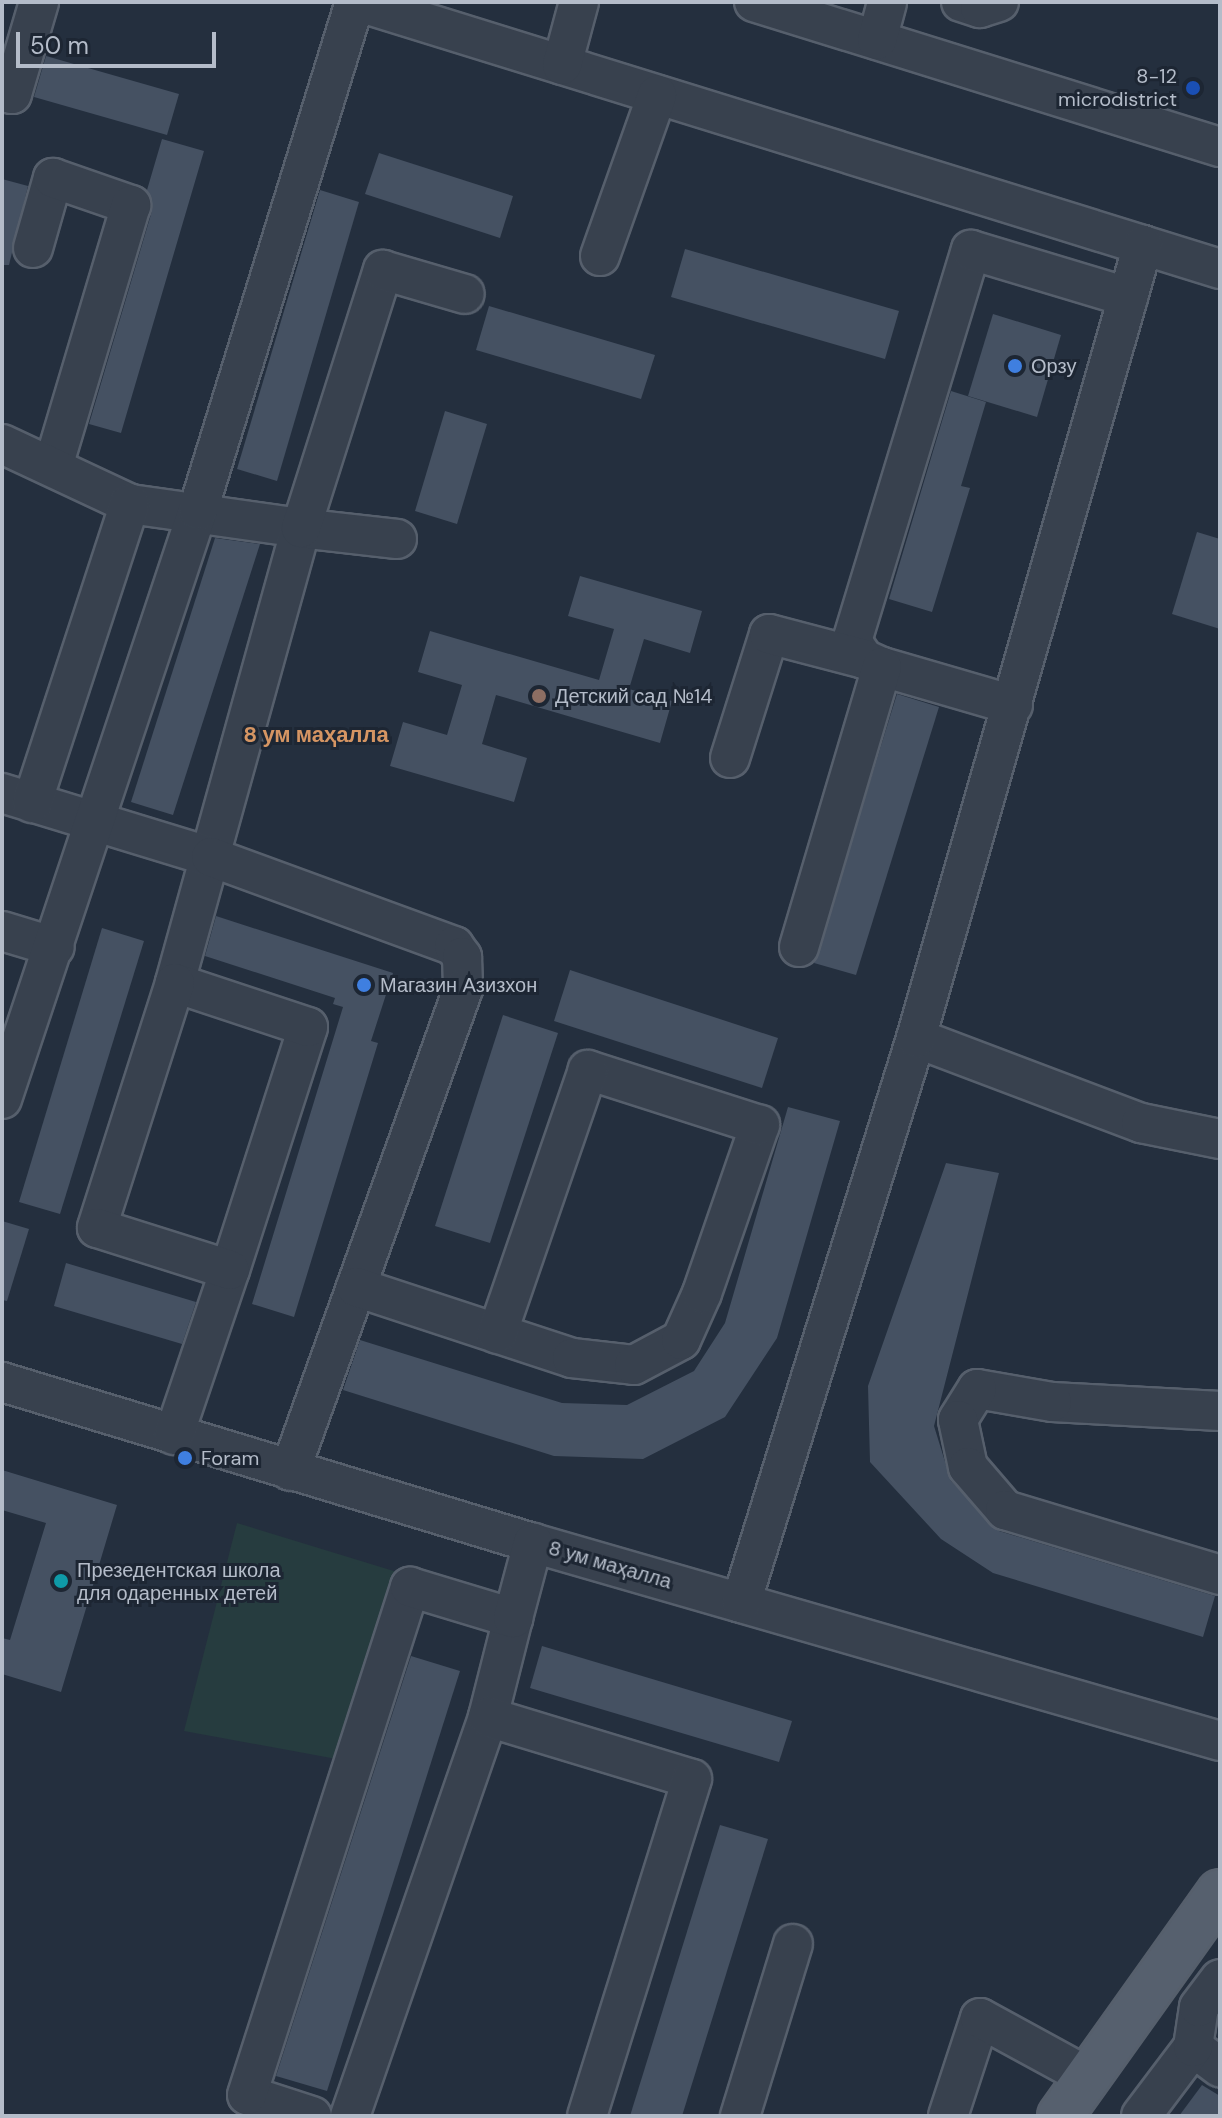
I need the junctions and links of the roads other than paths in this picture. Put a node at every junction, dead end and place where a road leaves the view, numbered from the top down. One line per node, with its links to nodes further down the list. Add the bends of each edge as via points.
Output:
1 (39, 2): 10 (street, via 12,94)
2 (357, 2): 9 (street); 24 (street)
3 (579, 2): 9 (street)
4 (754, 2): 8 (street)
5 (887, 2): 8 (street)
6 (961, 2): 7 (street, via 980,8)
7 (999, 2)
8 (877, 40): 12 (street)
9 (562, 65): 11 (street)
10 (2, 92)
11 (657, 95): 13 (street); 17 (street)
12 (1220, 147)
13 (983, 195): 14 (street); 16 (street)
14 (1143, 245): 18 (street); 20 (street)
15 (33, 248): 22 (street, via 53,178 131,205)
16 (971, 250): 20 (street); 27 (street, via 852,641)
17 (600, 256)
18 (1220, 269)
19 (465, 294): 25 (street, via 383,270)
20 (1128, 297): 28 (street)
21 (2, 444): 22 (street)
22 (53, 467): 23 (street)
23 (130, 504): 24 (street); 30 (street)
24 (198, 510): 25 (street); 31 (street)
25 (301, 528): 26 (street); 32 (street)
26 (397, 539)
27 (873, 663): 28 (street); 29 (street, via 769,634); 35 (street)
28 (1013, 705): 37 (street)
29 (730, 758)
30 (17, 798): 31 (street)
31 (96, 824): 32 (street); 34 (street)
32 (211, 857): 36 (street); 41 (street, via 454,946 462,957 463,989)
33 (2, 931): 34 (street)
34 (55, 947): 38 (street)
35 (799, 947)
36 (175, 983): 40 (street, via 308,1027); 40 (street, via 97,1228)
37 (916, 1038): 39 (street, via 1141,1123); 49 (street)
38 (2, 1099)
39 (1220, 1139)
40 (230, 1270): 45 (street)
41 (356, 1287): 42 (street); 46 (street)
42 (497, 1334): 42 (street, via 572,1358 634,1365 681,1340 760,1125 588,1070)
43 (2, 1382): 45 (street, 8 ум маҳалла)
44 (1220, 1411): 48 (street, via 1052,1402 977,1389 958,1420 968,1467 1005,1510)
45 (174, 1435): 46 (street, 8 ум маҳалла)
46 (290, 1471): 47 (street, 8 ум маҳалла)
47 (533, 1543): 49 (street, 8 ум маҳалла); 50 (street)
48 (1220, 1575)
49 (741, 1603): 52 (street, 8 ум маҳалла)
50 (513, 1618): 51 (street); 58 (street, via 410,1587)
51 (488, 1717): 60 (street); 61 (street, via 692,1779)
52 (1220, 1741)
53 (1220, 1892): 57 (main road)
54 (793, 1944): 62 (street)
55 (1220, 1979): 56 (street, via 1199,2007)
56 (1206, 2057): 65 (street)
57 (1088, 2077): 63 (street, via 980,2018); 64 (main road)
58 (244, 2105): 59 (street)
59 (312, 2116)
60 (350, 2116)
61 (587, 2116)
62 (740, 2116)
63 (948, 2116)
64 (1060, 2116)
65 (1141, 2116)

